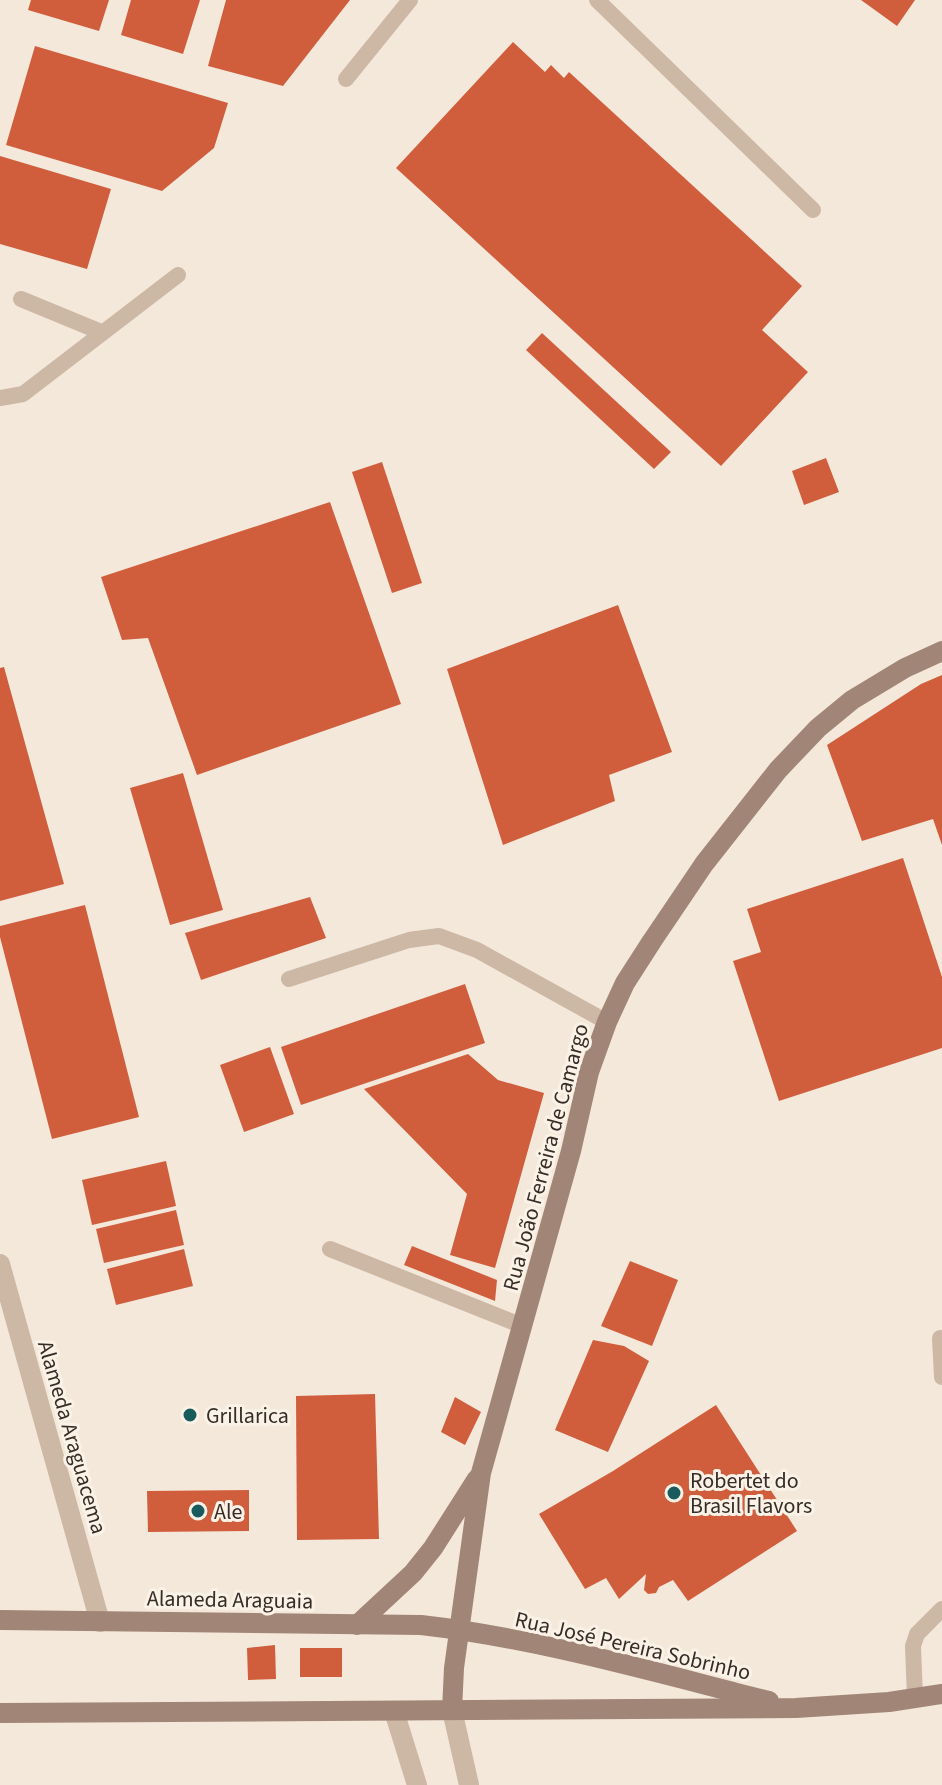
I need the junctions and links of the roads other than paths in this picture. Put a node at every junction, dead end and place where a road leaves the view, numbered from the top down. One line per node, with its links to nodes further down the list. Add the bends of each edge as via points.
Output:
1 (410, 0): 3 (lane)
2 (597, 0): 4 (lane)
3 (346, 79)
4 (813, 210)
5 (178, 275): 7 (lane)
6 (21, 299): 7 (lane)
7 (101, 332): 8 (lane, via 23,394)
8 (0, 398)
9 (942, 651): 11 (street, Rua João Ferreira de Camargo, via 852,700 778,770 660,928)
10 (289, 979): 11 (lane, via 409,940 439,936 477,950)
11 (607, 1022): 14 (street, Rua João Ferreira de Camargo, via 589,1072)
12 (330, 1249): 14 (lane)
13 (0, 1264): 20 (street, Alameda Araguacema)
14 (523, 1326): 17 (street, Rua João Ferreira de Camargo)
15 (940, 1338): 16 (lane)
16 (942, 1377)
17 (481, 1473): 21 (street, via 413,1573); 22 (street, Rua João Ferreira de Camargo)
18 (942, 1609): 24 (lane, via 917,1634 913,1646)
19 (3, 1621): 20 (street, Alameda Araguaia)
20 (100, 1622): 21 (street, Alameda Araguaia)
21 (357, 1625): 22 (street, Alameda Araguaia)
22 (459, 1629): 25 (street, Rua José Pereira Sobrinho); 26 (street, Rua João Ferreira de Camargo)
23 (942, 1694): 24 (street, Rua José Pereira Sobrinho)
24 (915, 1698): 25 (street, Rua José Pereira Sobrinho)
25 (796, 1708): 26 (street, Rua José Pereira Sobrinho)
26 (452, 1710): 28 (street); 30 (street)
27 (3, 1711): 28 (street)
28 (394, 1711): 29 (street)
29 (417, 1785)
30 (469, 1785)

